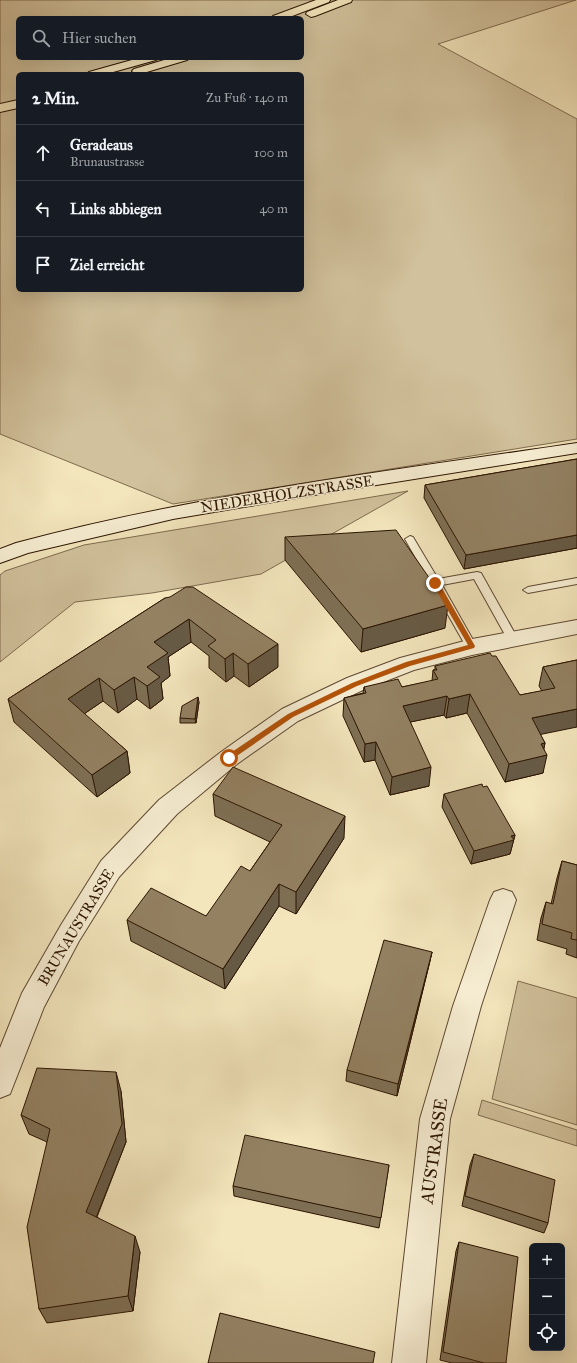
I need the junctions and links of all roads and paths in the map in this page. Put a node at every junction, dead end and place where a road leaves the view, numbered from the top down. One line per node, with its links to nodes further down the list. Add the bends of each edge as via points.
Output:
1 (325, 0): 3 (highway)
2 (347, 0): 4 (highway)
3 (282, 16)
4 (304, 17)
5 (145, 60): 7 (highway)
6 (176, 60): 8 (highway)
7 (104, 72)
8 (136, 72)
9 (16, 94): 11 (highway)
10 (16, 97): 12 (highway)
11 (0, 98)
12 (0, 101)
13 (16, 104): 14 (highway)
14 (0, 108)
15 (577, 448): 17 (street, NIEDERHOLZSTRASSE, via 173,513 23,548)
16 (410, 539): 19 (lane)
17 (0, 556)
18 (577, 581): 20 (lane)
19 (435, 583): 22 (lane, via 477,575); 23 (lane)
20 (528, 590)
21 (577, 627): 22 (street, BRUNAUSTRASSE)
22 (513, 639): 23 (street, BRUNAUSTRASSE)
23 (472, 646): 25 (street, BRUNAUSTRASSE, via 408,664 355,684 290,715 229,758 168,807 110,869 70,933 32,1002)
24 (504, 900): 26 (street, AUSTRASSE, via 467,1006 436,1119)
25 (0, 1084)
26 (409, 1363)

